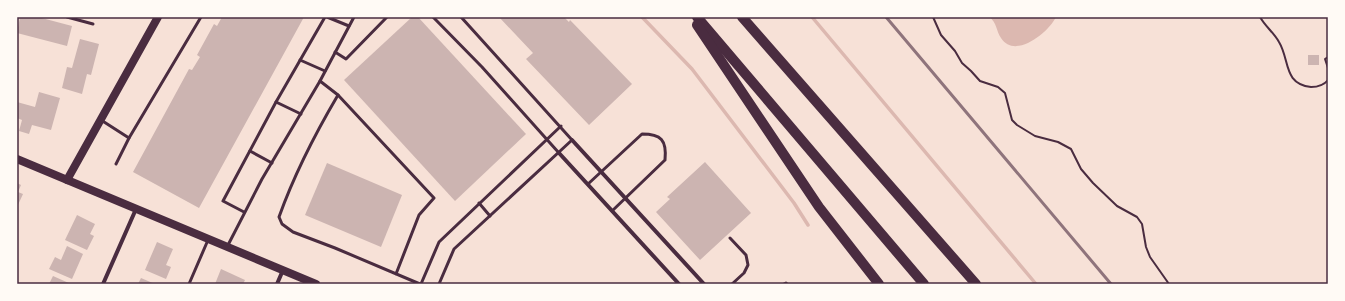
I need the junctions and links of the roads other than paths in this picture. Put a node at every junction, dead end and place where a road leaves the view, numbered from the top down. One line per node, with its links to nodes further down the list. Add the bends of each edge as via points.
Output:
1 (67, 17): 12 (lane)
2 (158, 17): 21 (main road)
3 (201, 17): 23 (lane)
4 (326, 17): 13 (lane); 15 (lane)
5 (354, 17): 13 (lane)
6 (387, 17): 14 (lane, via 346,59)
7 (433, 17): 25 (lane, via 482,67)
8 (461, 17): 22 (lane)
9 (691, 17): 54 (highway, via 819,207)
10 (697, 17): 55 (highway)
11 (742, 17): 56 (highway)
12 (93, 24)
13 (349, 26): 14 (lane)
14 (335, 52): 16 (lane)
15 (300, 60): 16 (lane); 19 (lane)
16 (325, 72): 17 (lane)
17 (320, 81): 18 (lane); 20 (lane)
18 (338, 95): 44 (lane, via 434,198 419,215); 44 (lane, via 288,191 279,217 282,224 293,232)
19 (276, 102): 20 (lane); 26 (lane)
20 (301, 114): 29 (lane)
21 (100, 120): 23 (lane); 32 (main road)
22 (561, 126): 24 (lane); 25 (lane)
23 (129, 138): 30 (lane)
24 (572, 140): 27 (lane); 31 (street)
25 (547, 141): 27 (lane); 35 (lane)
26 (250, 151): 29 (lane); 38 (lane, via 223,201)
27 (559, 153): 33 (street); 39 (lane)
28 (17, 159): 32 (main road)
29 (272, 163): 38 (lane)
30 (116, 164)
31 (602, 173): 33 (lane); 34 (street); 34 (lane, via 642,134 654,134 662,141 666,149 665,160)
32 (67, 180): 36 (main road)
33 (588, 184): 37 (street)
34 (626, 198): 37 (lane); 52 (street)
35 (479, 203): 39 (lane); 49 (lane, via 439,242)
36 (136, 209): 41 (main road); 45 (street)
37 (612, 211): 51 (street)
38 (244, 212): 42 (lane)
39 (490, 216): 50 (lane, via 454,249)
40 (730, 238): 53 (lane, via 746,255 748,265 744,273)
41 (209, 239): 42 (main road); 46 (lane)
42 (227, 247): 43 (main road)
43 (284, 270): 47 (street); 48 (main road)
44 (396, 274): 49 (lane)
45 (103, 284)
46 (189, 284)
47 (277, 284)
48 (316, 284)
49 (420, 284)
50 (439, 284)
51 (679, 284)
52 (704, 284)
53 (732, 284)
54 (878, 284)
55 (924, 284)
56 (976, 284)

